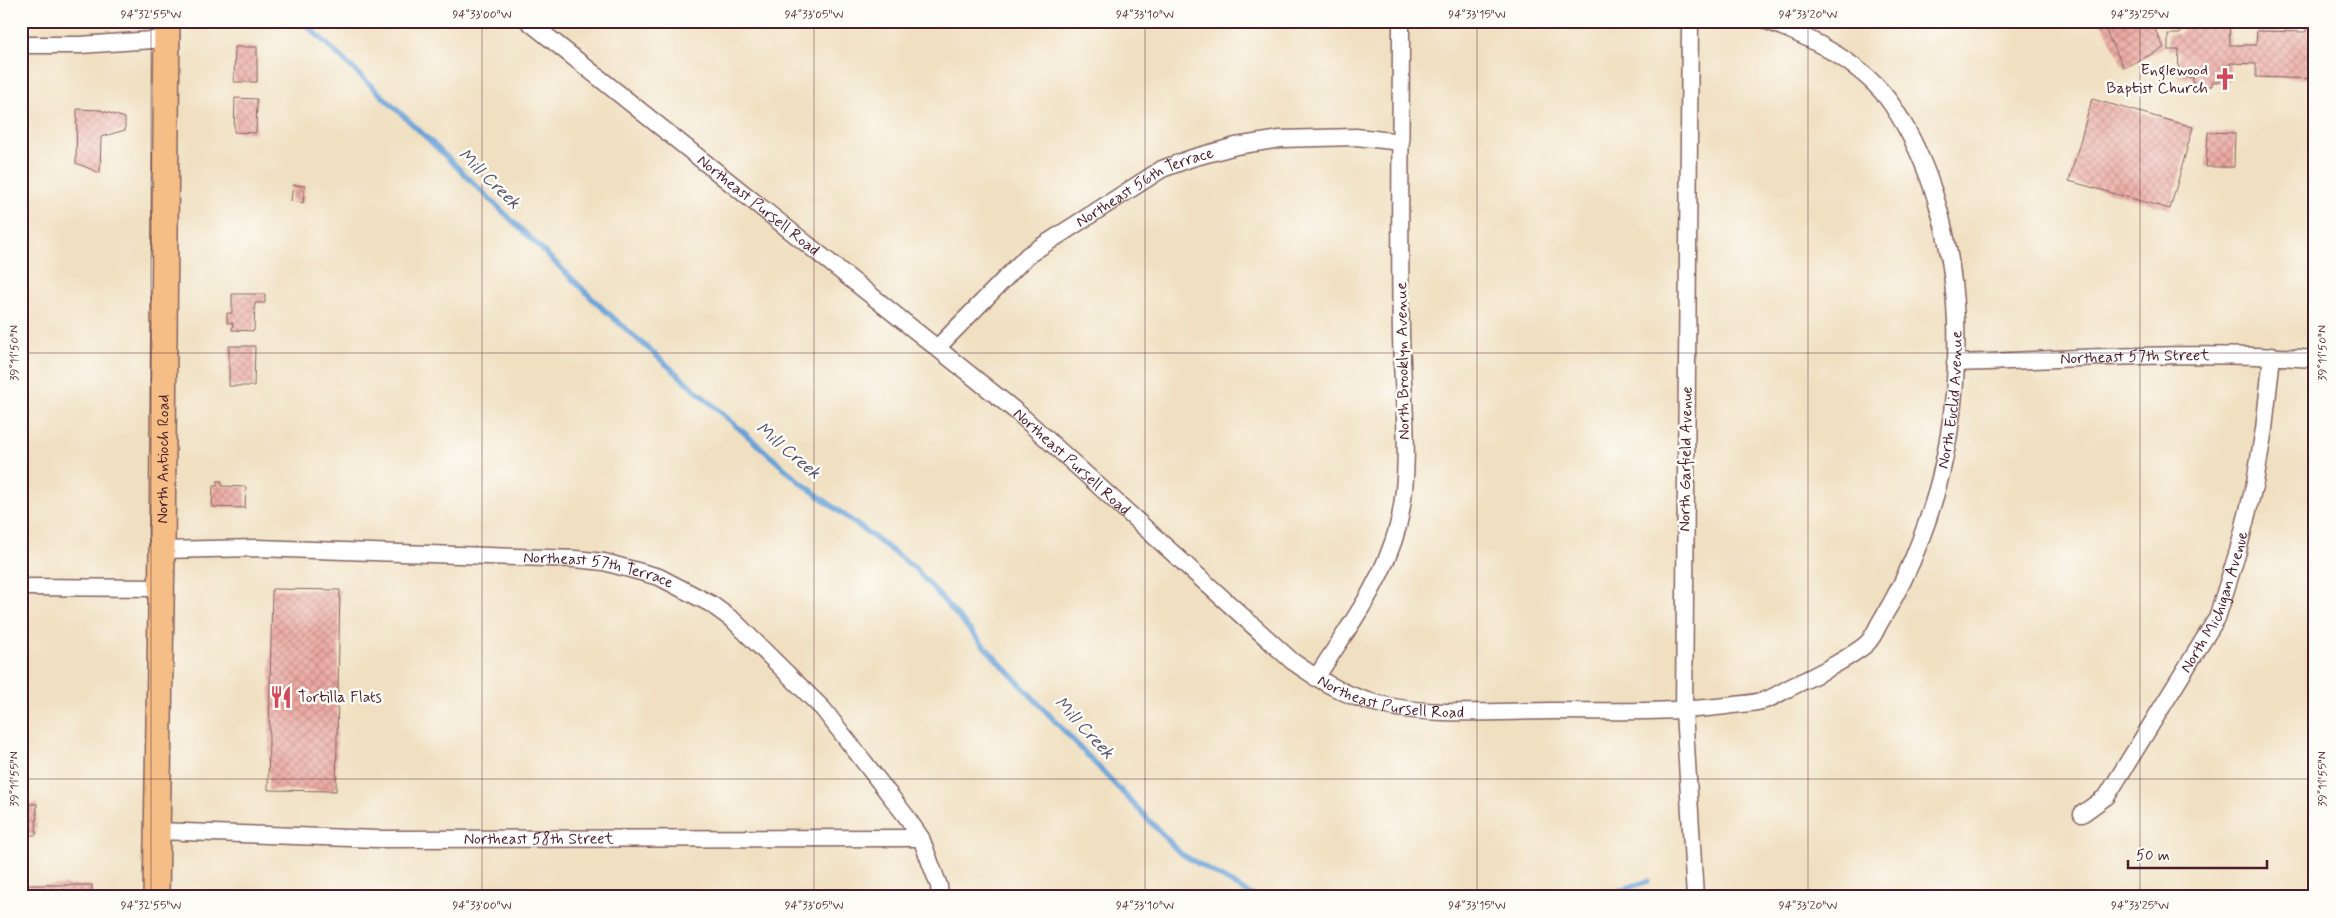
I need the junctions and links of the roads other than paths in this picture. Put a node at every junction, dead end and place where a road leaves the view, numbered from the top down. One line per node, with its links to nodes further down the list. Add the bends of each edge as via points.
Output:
1 (528, 21): 8 (street, Northeast Pursell Road)
2 (1401, 21): 7 (street, North Brooklyn Avenue)
3 (1690, 21): 16 (street, North Garfield Avenue)
4 (1767, 21): 11 (street, North Euclid Avenue, via 1808,38 1840,57 1891,104 1932,188 1944,231 1956,318)
5 (167, 30): 6 (street, via 80,45); 12 (main road, North Antioch Road)
6 (21, 45)
7 (1401, 142): 8 (street, Northeast 56th Terrace, via 1356,137 1280,139 1236,146 1162,169 1028,256); 15 (street, North Brooklyn Avenue, via 1403,498 1395,534 1380,576)
8 (937, 348): 15 (street, Northeast Pursell Road, via 1017,412 1292,661)
9 (2272, 356): 10 (street, Northeast 57th Street); 11 (street, Northeast 57th Street, via 2146,356); 17 (street, North Michigan Avenue, via 2255,482 2217,618 2107,796)
10 (2315, 359)
11 (1955, 363): 16 (street, North Euclid Avenue, via 1944,465 1930,516 1907,574 1868,644 1764,701)
12 (162, 550): 14 (main road, North Antioch Road); 19 (street, Northeast 57th Terrace, via 257,548 575,559 604,562 659,577 711,604 756,641 823,709)
13 (21, 587): 14 (street)
14 (162, 588): 18 (main road, North Antioch Road)
15 (1316, 678): 16 (street, Northeast Pursell Road, via 1360,698 1397,708 1477,713)
16 (1684, 711): 22 (street, North Garfield Avenue)
17 (2082, 814)
18 (157, 831): 19 (street, Northeast 58th Street, via 376,839); 20 (main road, North Antioch Road)
19 (921, 838): 21 (street, Northeast 57th Terrace)
20 (156, 897)
21 (940, 897)
22 (1695, 897)

